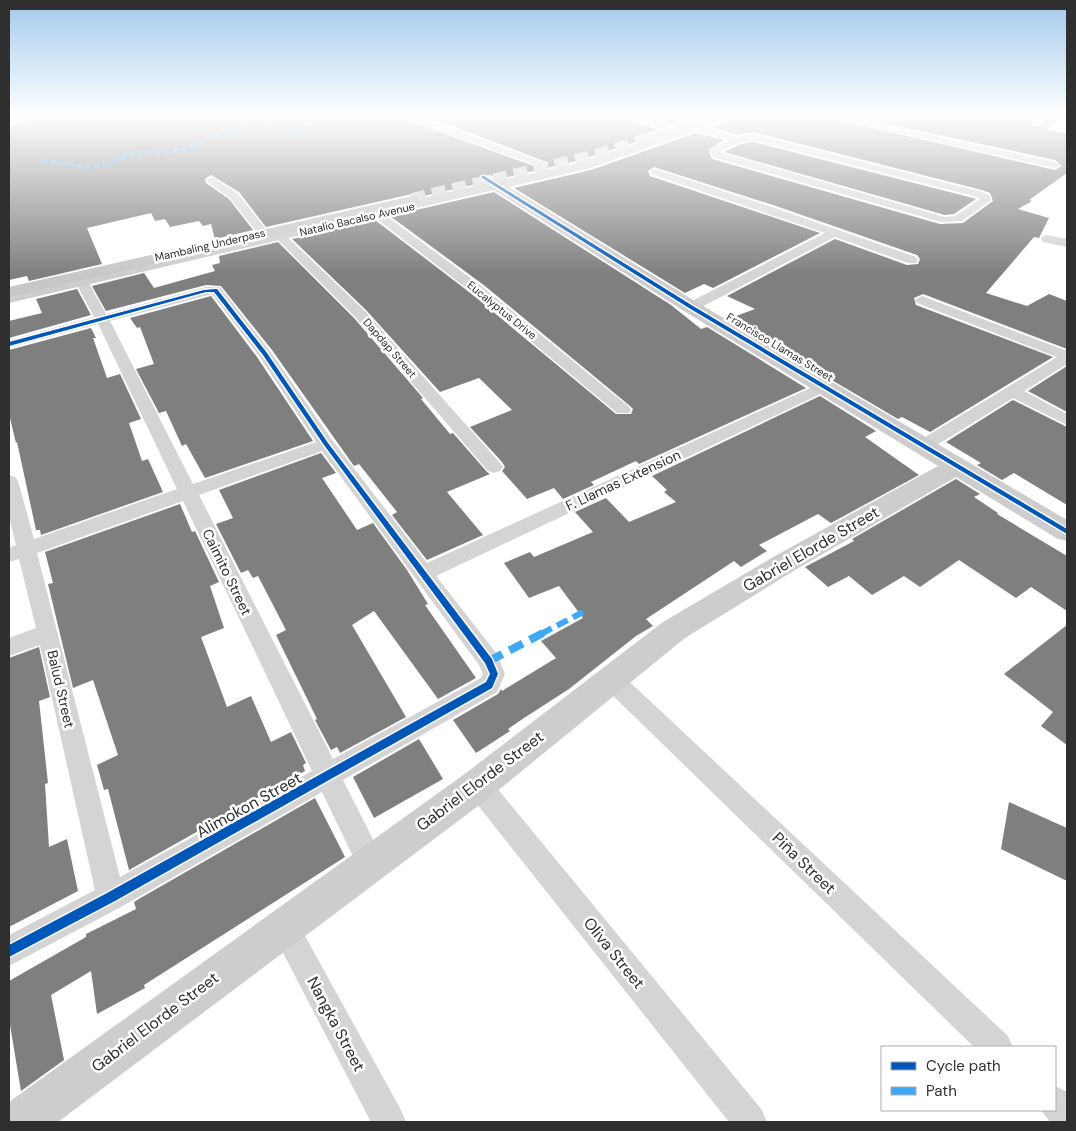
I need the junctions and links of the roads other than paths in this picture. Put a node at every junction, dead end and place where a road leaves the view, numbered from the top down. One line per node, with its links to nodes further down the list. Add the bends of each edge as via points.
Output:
1 (528, 169): 7 (main road, Natalio Bacalso Avenue)
2 (565, 169): 7 (main road, Natalio Bacalso Avenue)
3 (768, 169): 4 (street, via 945,220 958,219 986,200 978,194)
4 (878, 169)
5 (655, 172): 11 (street)
6 (212, 180): 10 (street, via 234,196)
7 (490, 182): 9 (main road, Natalio Bacalso Avenue); 10 (main road, Natalio Bacalso Avenue); 21 (main road, Francisco Llamas Street)
8 (412, 200): 18 (main road, Mambaling Underpass)
9 (377, 214): 12 (main road, Natalio Bacalso Avenue); 27 (street, Eucalyptus Drive, via 479,291)
10 (259, 228): 17 (main road, Natalio Bacalso Avenue)
11 (834, 233): 15 (street); 21 (street)
12 (280, 236): 16 (main road, Natalio Bacalso Avenue); 32 (street, Dapdap Street, via 360,314)
13 (1047, 238): 14 (street)
14 (1067, 243)
15 (912, 260)
16 (81, 281): 19 (main road, Natalio Bacalso Avenue); 22 (street, Caimito Street)
17 (9, 285)
18 (9, 292)
19 (9, 298)
20 (922, 300): 24 (street)
21 (691, 307): 25 (main road, Francisco Llamas Street)
22 (102, 318): 23 (street); 29 (street, via 215,290 265,354); 34 (street, Caimito Street)
23 (9, 344)
24 (1067, 357): 26 (street)
25 (824, 387): 30 (main road, Francisco Llamas Street); 37 (street, F. Llamas Extension)
26 (1013, 391): 28 (street); 30 (street)
27 (623, 410)
28 (1067, 420)
29 (326, 444): 34 (street); 37 (street)
30 (923, 446): 31 (main road, Francisco Llamas Street)
31 (956, 466): 35 (main road, Francisco Llamas Street); 40 (main road, Gabriel Elorde Street, via 674,630)
32 (494, 467)
33 (9, 482): 36 (street, Balud Street)
34 (188, 492): 36 (street); 41 (street, Caimito Street)
35 (1067, 532)
36 (18, 552): 38 (street, Balud Street)
37 (422, 574): 41 (street, Alimokon Street, via 488,661 494,674 489,685)
38 (48, 633): 39 (street); 44 (street, Balud Street)
39 (9, 646)
40 (612, 679): 42 (main road, Gabriel Elorde Street); 47 (street, Piña Street)
41 (328, 776): 43 (street, Caimito Street); 44 (street, Alimokon Street)
42 (478, 784): 43 (main road, Gabriel Elorde Street); 52 (street, Oliva Street)
43 (371, 863): 45 (main road, Gabriel Elorde Street)
44 (111, 897): 46 (street, Alimokon Street)
45 (284, 926): 50 (main road, Gabriel Elorde Street); 51 (street, Nangka Street)
46 (9, 950)
47 (996, 1046)
48 (1056, 1104): 49 (street)
49 (1067, 1115)
50 (20, 1122)
51 (389, 1122)
52 (750, 1122)

